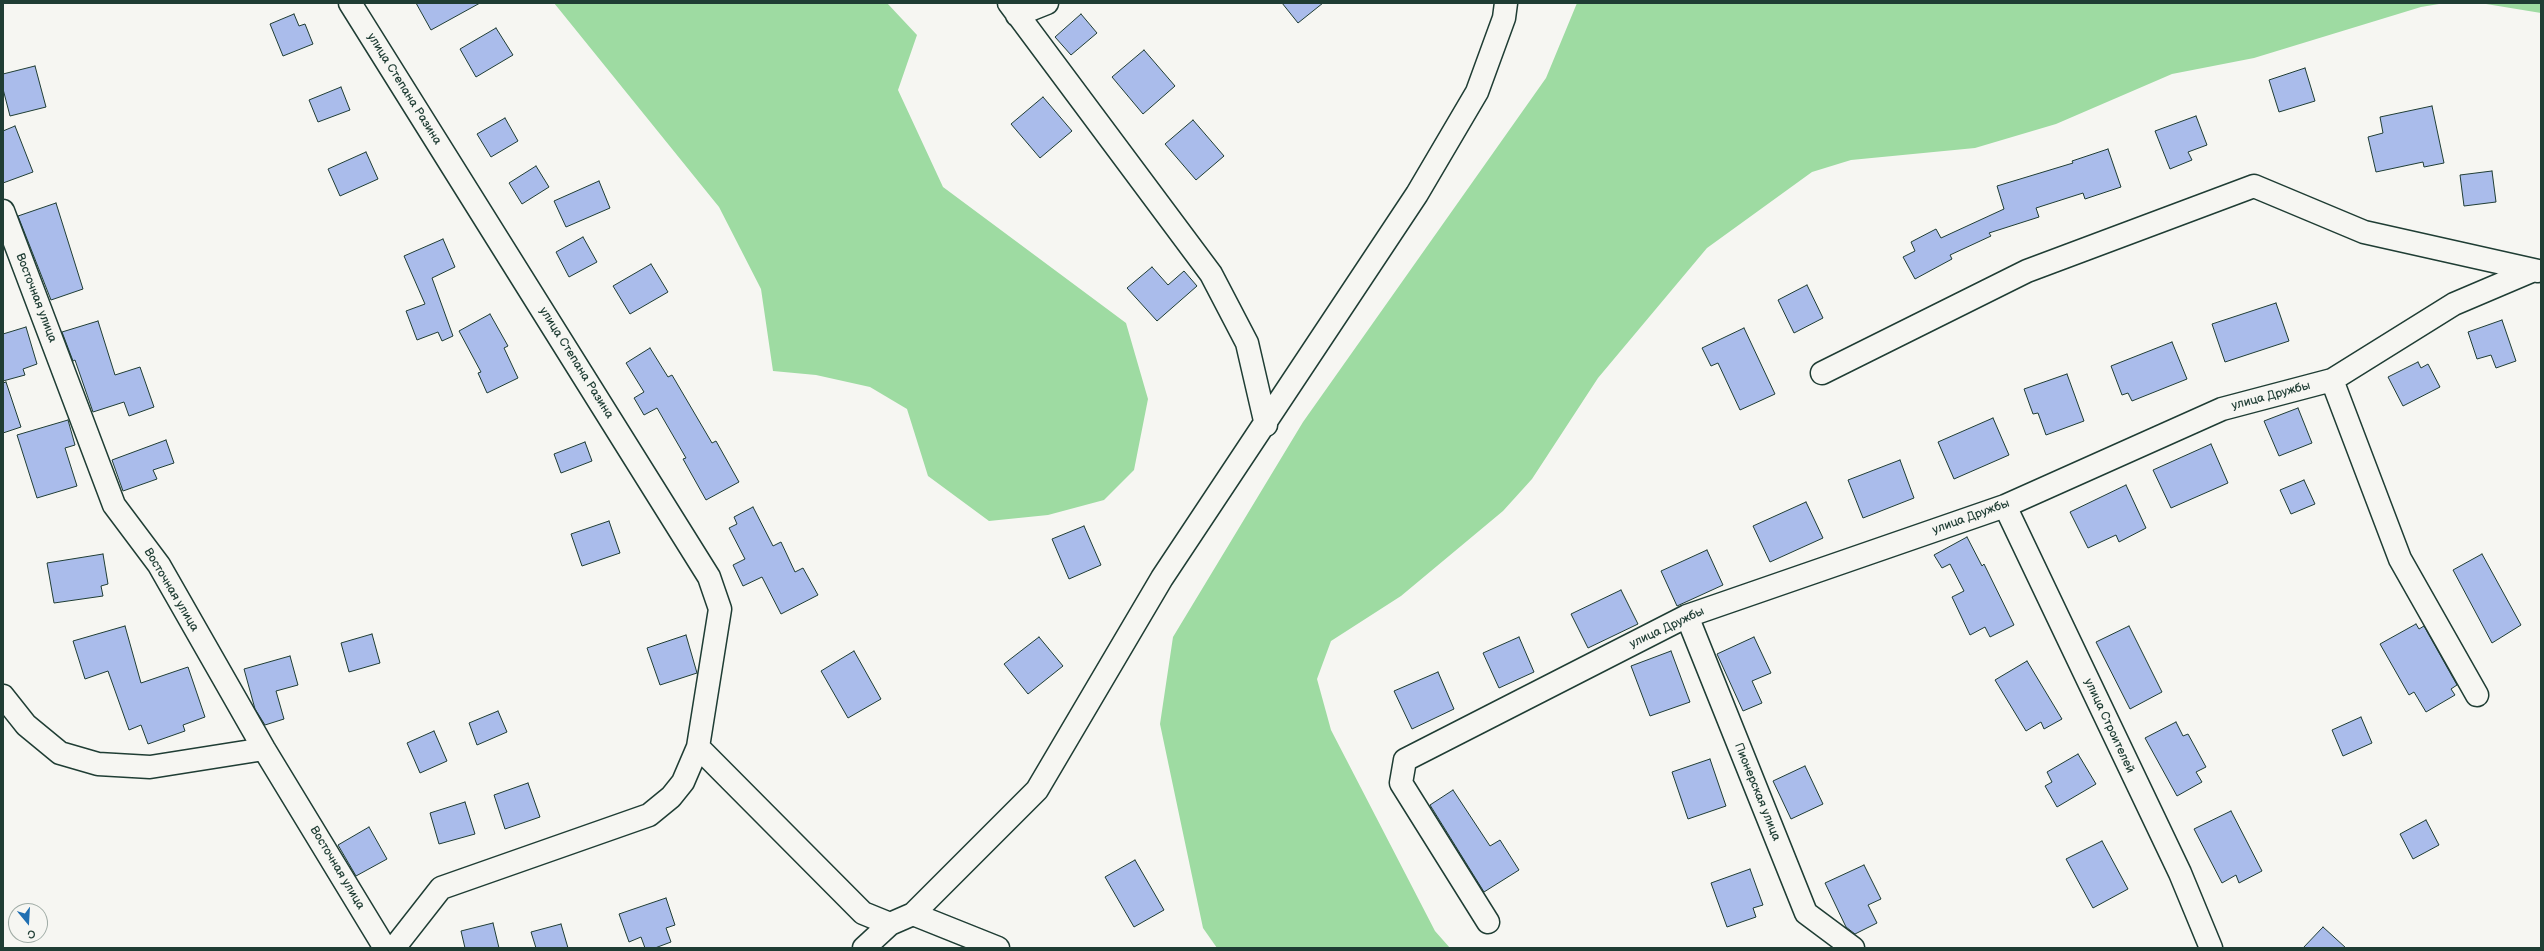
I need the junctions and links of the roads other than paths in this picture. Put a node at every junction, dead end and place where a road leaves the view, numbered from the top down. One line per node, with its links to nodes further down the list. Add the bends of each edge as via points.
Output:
1 (350, 3): 14 (street, улица Степана Разина, via 710,577 720,609)
2 (1047, 3): 4 (street)
3 (1506, 3): 9 (street, via 1504,18 1477,92 1417,194)
4 (1013, 9): 9 (street, via 1211,274 1247,342)
5 (3, 211): 15 (street, Восточная улица, via 114,505 159,565)
6 (2537, 271): 7 (street, via 2364,232 2254,186 2027,271); 8 (street, улица Дружбы, via 2454,304)
7 (1822, 373)
8 (2332, 380): 10 (street, улица Дружбы, via 2222,409); 12 (street, via 2400,559)
9 (1266, 425): 16 (street, via 1162,578 1036,790)
10 (2005, 506): 11 (street, улица Дружбы); 24 (street, улица Строителей, via 2180,873)
11 (1687, 616): 17 (street, улица Дружбы, via 1405,760 1401,783); 23 (street, Пионерская улица, via 1806,913)
12 (2477, 695)
13 (3, 696): 15 (street, via 26,726 60,753 98,764 150,767)
14 (698, 747): 18 (street, via 863,913); 20 (street, улица Степана Разина, via 683,782 671,797 649,815 441,888)
15 (264, 749): 19 (street, Восточная улица)
16 (913, 914): 18 (street); 22 (street)
17 (1488, 922)
18 (890, 924): 21 (street)
19 (385, 948)
20 (394, 948)
21 (864, 948)
22 (998, 948)
23 (1853, 948)
24 (2211, 948)

